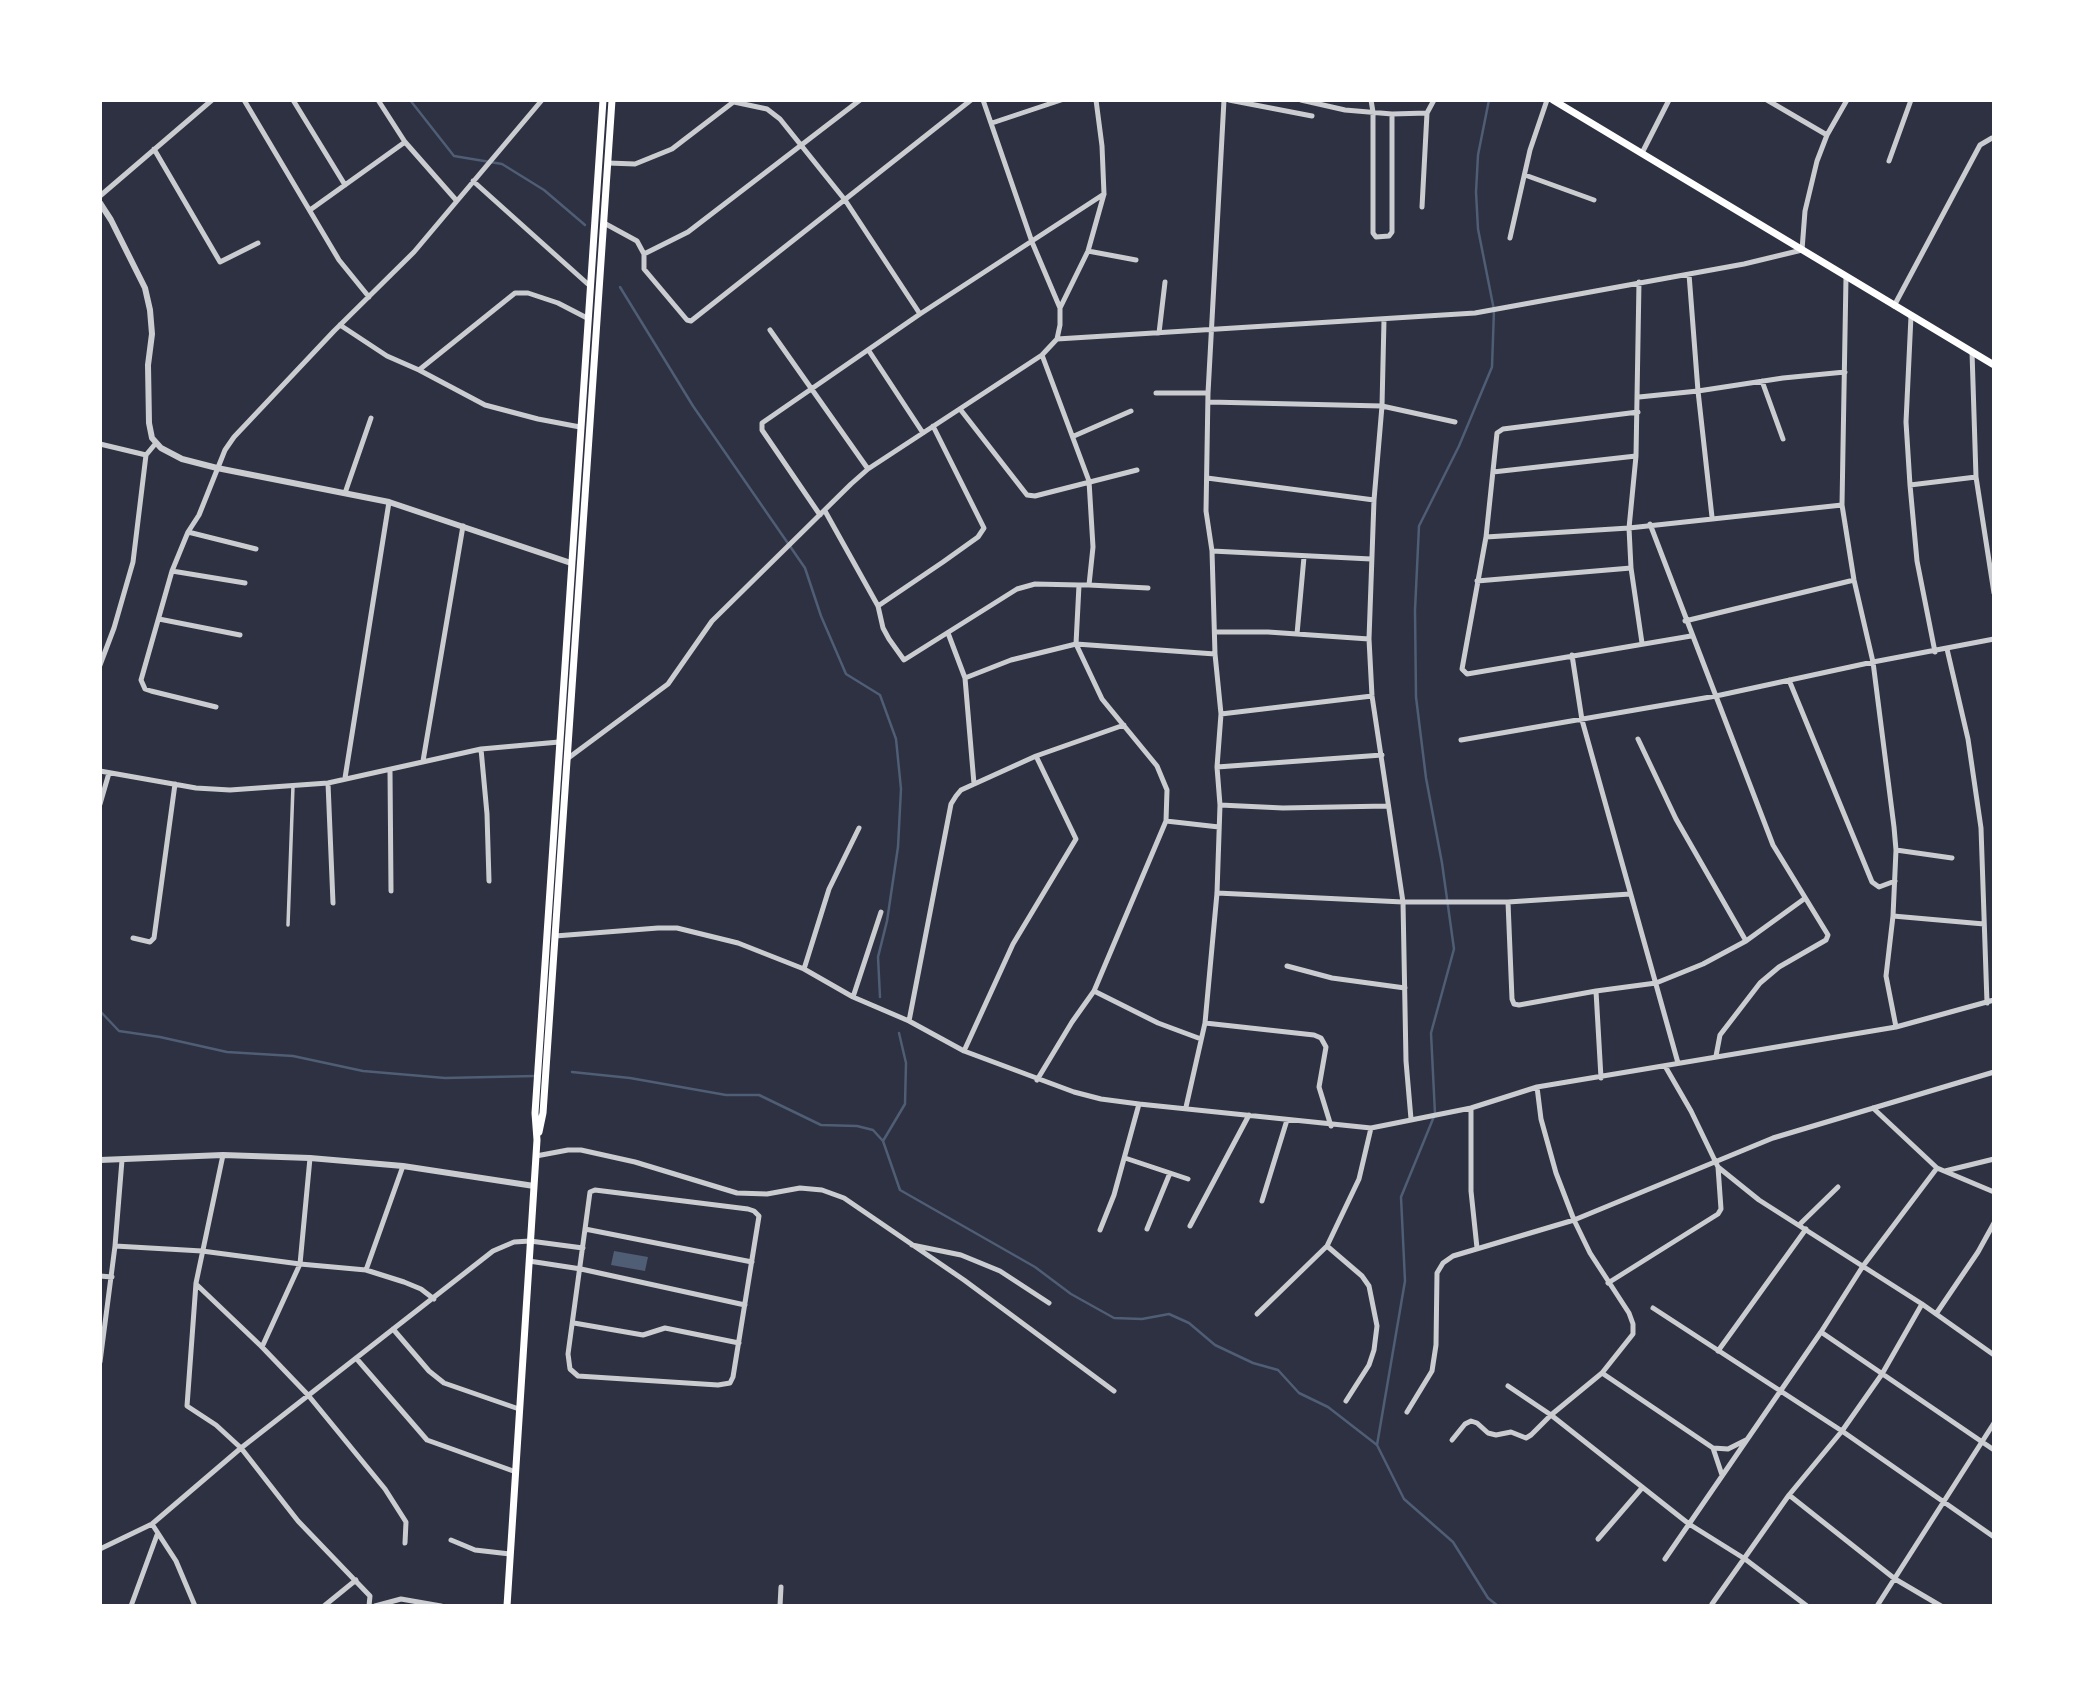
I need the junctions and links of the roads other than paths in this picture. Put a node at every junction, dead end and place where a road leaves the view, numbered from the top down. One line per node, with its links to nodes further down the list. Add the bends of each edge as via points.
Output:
1 (212, 100): 36 (street)
2 (244, 100): 50 (street)
3 (293, 100): 42 (street)
4 (377, 100): 34 (street)
5 (542, 100): 41 (street)
6 (603, 100): 63 (main road)
7 (612, 100): 39 (main road)
8 (860, 100): 35 (street)
9 (971, 100): 46 (street)
10 (983, 100): 31 (street)
11 (1061, 100): 31 (street)
12 (1096, 100): 43 (street)
13 (1224, 100): 73 (street)
14 (1229, 100): 30 (street)
15 (1301, 100): 26 (street)
16 (1346, 100): 26 (street)
17 (1371, 100): 27 (street)
18 (1434, 100): 28 (street)
19 (1547, 100): 40 (street)
20 (1553, 100): 37 (main road)
21 (1669, 100): 37 (street)
22 (1767, 100): 32 (street)
23 (1847, 100): 32 (street)
24 (1911, 100): 38 (street)
25 (735, 101): 35 (street, via 767,109 780,118); 39 (street, via 672,149 635,164)
26 (1345, 110): 27 (street)
27 (1374, 112): 29 (street); 29 (street, via 1376,236 1392,232)
28 (1427, 113): 29 (street); 49 (street)
29 (1391, 114)
30 (1312, 116)
31 (992, 123): 53 (street)
32 (1827, 135): 55 (street, via 1805,211)
33 (1994, 139): 65 (street, via 1980,145)
34 (405, 142): 42 (street); 45 (street)
35 (800, 146): 46 (street); 57 (street, via 688,232)
36 (154, 149): 44 (street); 54 (street, via 220,262)
37 (1642, 153): 55 (main road)
38 (1889, 162)
39 (608, 163): 51 (main road)
40 (1525, 175): 47 (street); 52 (street)
41 (473, 181): 45 (street); 63 (street)
42 (345, 185): 50 (street)
43 (1104, 194): 53 (street); 56 (street)
44 (100, 196)
45 (456, 200): 64 (street)
46 (845, 200): 57 (street, via 691,321 644,269); 67 (street)
47 (1594, 200)
48 (100, 203): 100 (street, via 145,288 152,334 149,423)
49 (1422, 207)
50 (310, 210): 64 (street, via 339,260)
51 (604, 223): 57 (street, via 637,241); 169 (main road)
52 (1510, 238)
53 (1032, 242): 66 (street); 67 (street)
54 (258, 243)
55 (1802, 250): 59 (street); 60 (main road)
56 (1088, 251): 58 (street); 66 (street)
57 (644, 254)
58 (1136, 260)
59 (1689, 274): 62 (street); 84 (street)
60 (1846, 277): 65 (main road); 81 (street)
61 (1165, 282): 74 (street)
62 (1639, 282): 70 (street, via 1475,313); 87 (street)
63 (590, 286): 69 (main road)
64 (369, 297): 71 (street)
65 (1894, 306): 68 (main road)
66 (1059, 308): 75 (street)
67 (920, 314): 76 (street)
68 (1911, 316): 77 (main road); 111 (street, via 1906,422)
69 (587, 318): 80 (street, via 558,303 515,293); 96 (main road)
70 (1384, 320): 73 (street); 89 (street)
71 (340, 325): 80 (street, via 387,356); 104 (street, via 234,437)
72 (770, 330): 83 (street)
73 (1213, 330): 74 (street); 86 (street)
74 (1160, 333): 75 (street)
75 (1057, 339): 78 (street)
76 (869, 351): 83 (street); 97 (street)
77 (1972, 351): 79 (main road); 108 (street)
78 (1042, 355): 90 (street); 98 (street)
79 (1994, 365)
80 (419, 370): 96 (street, via 485,405)
81 (1844, 372): 82 (street); 115 (street)
82 (1762, 381): 84 (street); 99 (street)
83 (813, 388): 105 (street); 116 (street, via 760,426)
84 (1698, 391): 87 (street); 117 (street)
85 (1156, 393): 86 (street)
86 (1208, 393): 88 (street)
87 (1639, 397): 92 (street)
88 (1209, 402): 89 (street); 109 (street)
89 (1382, 407): 94 (street); 113 (street)
90 (960, 409): 95 (street); 110 (street, via 1027,495)
91 (1131, 411): 98 (street)
92 (1638, 412): 103 (street); 107 (street, via 1499,430)
93 (371, 418): 112 (street)
94 (1455, 422)
95 (933, 426): 97 (street); 137 (street, via 984,528 978,537)
96 (580, 427): 127 (main road)
97 (923, 433): 105 (street)
98 (1074, 436): 110 (street)
99 (1783, 439)
100 (156, 443): 102 (street); 104 (street, via 174,456)
101 (100, 444): 102 (street)
102 (146, 454): 154 (street, via 136,552)
103 (1636, 456): 107 (street); 120 (street)
104 (217, 468): 112 (street); 121 (street, via 200,515)
105 (869, 469): 116 (street)
106 (1138, 470): 110 (street)
107 (1493, 472): 122 (street)
108 (1976, 477): 111 (street); 136 (street)
109 (1207, 478): 113 (street); 124 (street)
110 (1089, 481): 134 (street)
111 (1910, 485): 150 (street, via 1917,561)
112 (345, 493): 114 (street)
113 (1374, 500): 126 (street)
114 (389, 502): 119 (street); 175 (street)
115 (1842, 505): 117 (street); 130 (street)
116 (822, 513): 137 (street); 169 (street, via 712,621 668,684)
117 (1712, 517): 118 (street)
118 (1650, 524): 120 (street); 139 (street)
119 (463, 526): 127 (street); 170 (street)
120 (1629, 528): 122 (street); 128 (street)
121 (188, 532): 123 (street); 129 (street)
122 (1486, 537): 131 (street)
123 (256, 549)
124 (1212, 551): 125 (street); 140 (street)
125 (1304, 557): 126 (street); 142 (street)
126 (1371, 559): 145 (street)
127 (571, 563): 165 (main road)
128 (1631, 568): 131 (street); 147 (street)
129 (172, 571): 132 (street); 138 (street)
130 (1854, 580): 139 (street); 153 (street)
131 (1477, 581): 152 (street, via 1463,672)
132 (245, 583)
133 (1079, 585): 134 (street); 141 (street, via 1035,584 1017,589); 148 (street)
134 (1090, 585): 135 (street)
135 (1148, 588)
136 (1994, 593)
137 (878, 606): 141 (street, via 883,628 904,660)
138 (159, 618): 143 (street); 159 (street, via 142,685)
139 (1685, 621): 144 (street)
140 (1215, 632): 142 (street); 151 (street)
141 (948, 633): 155 (street)
142 (1297, 634): 145 (street)
143 (240, 635)
144 (1691, 636): 147 (street); 158 (street)
145 (1369, 639): 157 (street)
146 (1994, 639): 149 (street)
147 (1642, 643): 152 (street)
148 (1076, 644): 151 (street); 155 (street, via 1011,660); 162 (street, via 1102,699)
149 (1947, 649): 150 (street); 199 (street, via 1968,739 1979,816)
150 (1935, 652): 153 (street)
151 (1215, 654): 160 (street)
152 (1572, 655): 161 (street)
153 (1873, 662): 156 (street); 186 (street)
154 (100, 665)
155 (965, 678): 177 (street)
156 (1789, 680): 158 (street); 189 (street, via 1872,882 1879,887)
157 (1372, 696): 160 (street); 167 (street)
158 (1716, 696): 161 (street); 193 (street, via 1773,845)
159 (216, 707)
160 (1221, 714): 171 (street)
161 (1582, 720): 164 (street); 192 (street)
162 (1124, 724): 168 (street); 183 (street, via 1162,776 1167,790)
163 (1638, 739): 203 (street, via 1676,819)
164 (1461, 740)
165 (559, 743): 166 (street); 216 (main road)
166 (481, 749): 170 (street); 188 (street)
167 (1382, 755): 171 (street); 182 (street)
168 (1036, 756): 177 (street); 218 (street, via 1076,839 1013,944)
169 (567, 760): 201 (main road)
170 (423, 761): 172 (street)
171 (1217, 767): 181 (street)
172 (390, 770): 175 (street); 190 (street)
173 (100, 771): 174 (street)
174 (109, 773): 178 (street); 180 (street)
175 (345, 778): 176 (street)
176 (328, 783): 179 (street); 196 (street)
177 (974, 784): 213 (street, via 961,790 951,804)
178 (174, 785): 179 (street, via 230,790); 202 (street, via 154,938 150,942)
179 (293, 786): 200 (street)
180 (100, 804)
181 (1220, 805): 182 (street); 184 (street)
182 (1387, 806): 194 (street)
183 (1166, 821): 184 (street); 208 (street)
184 (1219, 827): 191 (street)
185 (859, 828): 205 (street, via 829,889)
186 (1896, 850): 187 (street); 189 (street)
187 (1952, 858)
188 (489, 881)
189 (1895, 881): 198 (street)
190 (391, 891)
191 (1217, 893): 194 (street); 214 (street)
192 (1630, 894): 195 (street); 206 (street)
193 (1804, 899): 203 (street); 219 (street, via 1828,931 1826,940 1760,983 1720,1035)
194 (1403, 902): 195 (street); 207 (street)
195 (1508, 902): 209 (street, via 1514,1004)
196 (333, 903)
197 (881, 912): 210 (street)
198 (1893, 916): 199 (street); 215 (street, via 1886,976)
199 (1984, 924): 212 (street)
200 (288, 925)
201 (555, 936): 205 (street, via 677,928 738,943); 216 (main road)
202 (133, 938)
203 (1746, 941): 206 (street)
204 (1287, 966): 207 (street, via 1332,978)
205 (804, 969): 210 (street)
206 (1656, 983): 209 (street); 220 (street)
207 (1405, 988): 231 (street)
208 (1094, 991): 217 (street); 224 (street)
209 (1596, 991): 223 (street)
210 (853, 997): 213 (street)
211 (1994, 1000): 212 (street)
212 (1987, 1003): 215 (street)
213 (908, 1021): 218 (street)
214 (1205, 1023): 217 (street); 233 (street, via 1321,1038 1326,1047 1319,1087)
215 (1896, 1027): 219 (street)
216 (544, 1039): 236 (main road)
217 (1201, 1039): 227 (street)
218 (964, 1051): 224 (street)
219 (1716, 1056): 220 (street)
220 (1678, 1063): 221 (street)
221 (1665, 1066): 223 (street); 242 (street)
222 (1994, 1072): 229 (street)
223 (1601, 1078): 225 (street)
224 (1037, 1080): 226 (street, via 1092,1097)
225 (1537, 1087): 228 (street); 252 (street, via 1556,1173)
226 (1139, 1104): 227 (street); 238 (street)
227 (1186, 1107): 230 (street)
228 (1471, 1108): 231 (street); 265 (street, via 1471,1191)
229 (1873, 1108): 242 (street, via 1773,1138); 244 (street)
230 (1249, 1115): 232 (street); 255 (street)
231 (1411, 1119): 234 (street)
232 (1287, 1120): 233 (street); 251 (street)
233 (1331, 1126): 234 (street)
234 (1371, 1128): 263 (street, via 1359,1179)
235 (223, 1155): 237 (street); 241 (street); 266 (street)
236 (536, 1156): 248 (main road); 261 (street, via 568,1150 591,1152 752,1195 800,1188 822,1191 844,1198)
237 (310, 1158): 243 (street); 269 (street)
238 (1125, 1158): 246 (street); 259 (street)
239 (1994, 1159): 245 (street)
240 (100, 1160): 241 (street)
241 (122, 1160): 262 (street)
242 (1716, 1165): 252 (street); 254 (street); 276 (street, via 1718,1214)
243 (403, 1166): 248 (street); 272 (street)
244 (1937, 1168): 245 (street); 270 (street)
245 (1945, 1171): 250 (street)
246 (1170, 1174): 247 (street); 257 (street)
247 (1188, 1179)
248 (534, 1186): 260 (main road)
249 (1838, 1187): 254 (street)
250 (1994, 1192)
251 (1262, 1201)
252 (1574, 1220): 265 (street); 276 (street)
253 (1994, 1223): 283 (street)
254 (1799, 1225): 258 (street)
255 (1190, 1226)
256 (585, 1229): 264 (street); 268 (street); 268 (street, via 592,1190 748,1209 759,1216)
257 (1147, 1229)
258 (1806, 1229): 270 (street); 289 (street)
259 (1100, 1230)
260 (530, 1241): 264 (street); 267 (main road); 277 (street, via 493,1251)
261 (911, 1245): 278 (street, via 961,1255 1000,1271); 297 (street)
262 (116, 1246): 266 (street); 274 (street)
263 (1327, 1247): 282 (street); 299 (street, via 1369,1286 1377,1326 1369,1365)
264 (583, 1248): 271 (street)
265 (1477, 1248): 301 (street, via 1453,1256 1437,1273 1432,1371)
266 (202, 1251): 269 (street); 275 (street)
267 (529, 1261): 271 (street); 300 (main road)
268 (752, 1262): 280 (street)
269 (300, 1264): 272 (street); 288 (street)
270 (1863, 1266): 279 (street); 286 (street)
271 (581, 1269): 280 (street); 284 (street)
272 (366, 1270): 277 (street)
273 (100, 1276): 274 (street)
274 (112, 1277): 292 (street)
275 (195, 1283): 288 (street); 308 (street, via 187,1406)
276 (1608, 1283): 293 (street, via 1629,1313 1633,1334)
277 (434, 1298): 285 (street)
278 (1049, 1303)
279 (1922, 1304): 283 (street); 294 (street)
280 (745, 1305): 287 (street)
281 (1653, 1308): 289 (street)
282 (1257, 1314)
283 (1936, 1314): 290 (street)
284 (574, 1322): 287 (street, via 643,1335 665,1328); 287 (street, via 569,1363 578,1376 724,1385 733,1377)
285 (393, 1329): 291 (street); 300 (street, via 444,1383)
286 (1821, 1332): 294 (street); 296 (street)
287 (739, 1343)
288 (262, 1347): 298 (street)
289 (1718, 1351): 296 (street)
290 (1994, 1356)
291 (356, 1358): 298 (street); 311 (street, via 427,1440)
292 (100, 1362)
293 (1602, 1373): 302 (street); 309 (street)
294 (1882, 1374): 304 (street); 307 (street)
295 (1508, 1386): 302 (street)
296 (1780, 1390): 304 (street); 305 (street)
297 (1114, 1391)
298 (308, 1395): 308 (street); 322 (street, via 397,1506 406,1522)
299 (1346, 1401)
300 (519, 1409): 311 (main road)
301 (1408, 1412)
302 (1551, 1415): 306 (street, via 1525,1438 1511,1432 1488,1433 1471,1421); 313 (street)
303 (1994, 1423): 307 (street)
304 (1842, 1431): 314 (street); 315 (street)
305 (1747, 1439): 309 (street, via 1728,1449); 312 (street)
306 (1452, 1440)
307 (1983, 1442): 310 (street); 315 (street)
308 (241, 1447): 316 (street); 327 (street, via 298,1521)
309 (1713, 1448): 312 (street)
310 (1994, 1450)
311 (516, 1472): 324 (main road)
312 (1722, 1475): 317 (street)
313 (1642, 1488): 317 (street); 320 (street)
314 (1789, 1495): 326 (street); 328 (street)
315 (1944, 1502): 319 (street); 328 (street)
316 (152, 1524): 318 (street); 323 (street)
317 (1689, 1524): 325 (street); 326 (street)
318 (157, 1535): 331 (street); 332 (street, via 176,1561)
319 (1994, 1536)
320 (1598, 1539)
321 (451, 1540): 324 (street, via 475,1550)
322 (405, 1543)
323 (100, 1549)
324 (510, 1554): 337 (main road)
325 (1665, 1559)
326 (1745, 1559): 330 (street); 339 (street)
327 (356, 1580): 333 (street); 334 (street, via 370,1596)
328 (1895, 1580): 340 (street); 341 (street)
329 (781, 1587): 338 (street)
330 (1712, 1604)
331 (131, 1606)
332 (195, 1606)
333 (324, 1606)
334 (369, 1606)
335 (375, 1606): 336 (street, via 401,1600)
336 (441, 1606)
337 (507, 1606)
338 (780, 1606)
339 (1807, 1606)
340 (1877, 1606)
341 (1941, 1606)

